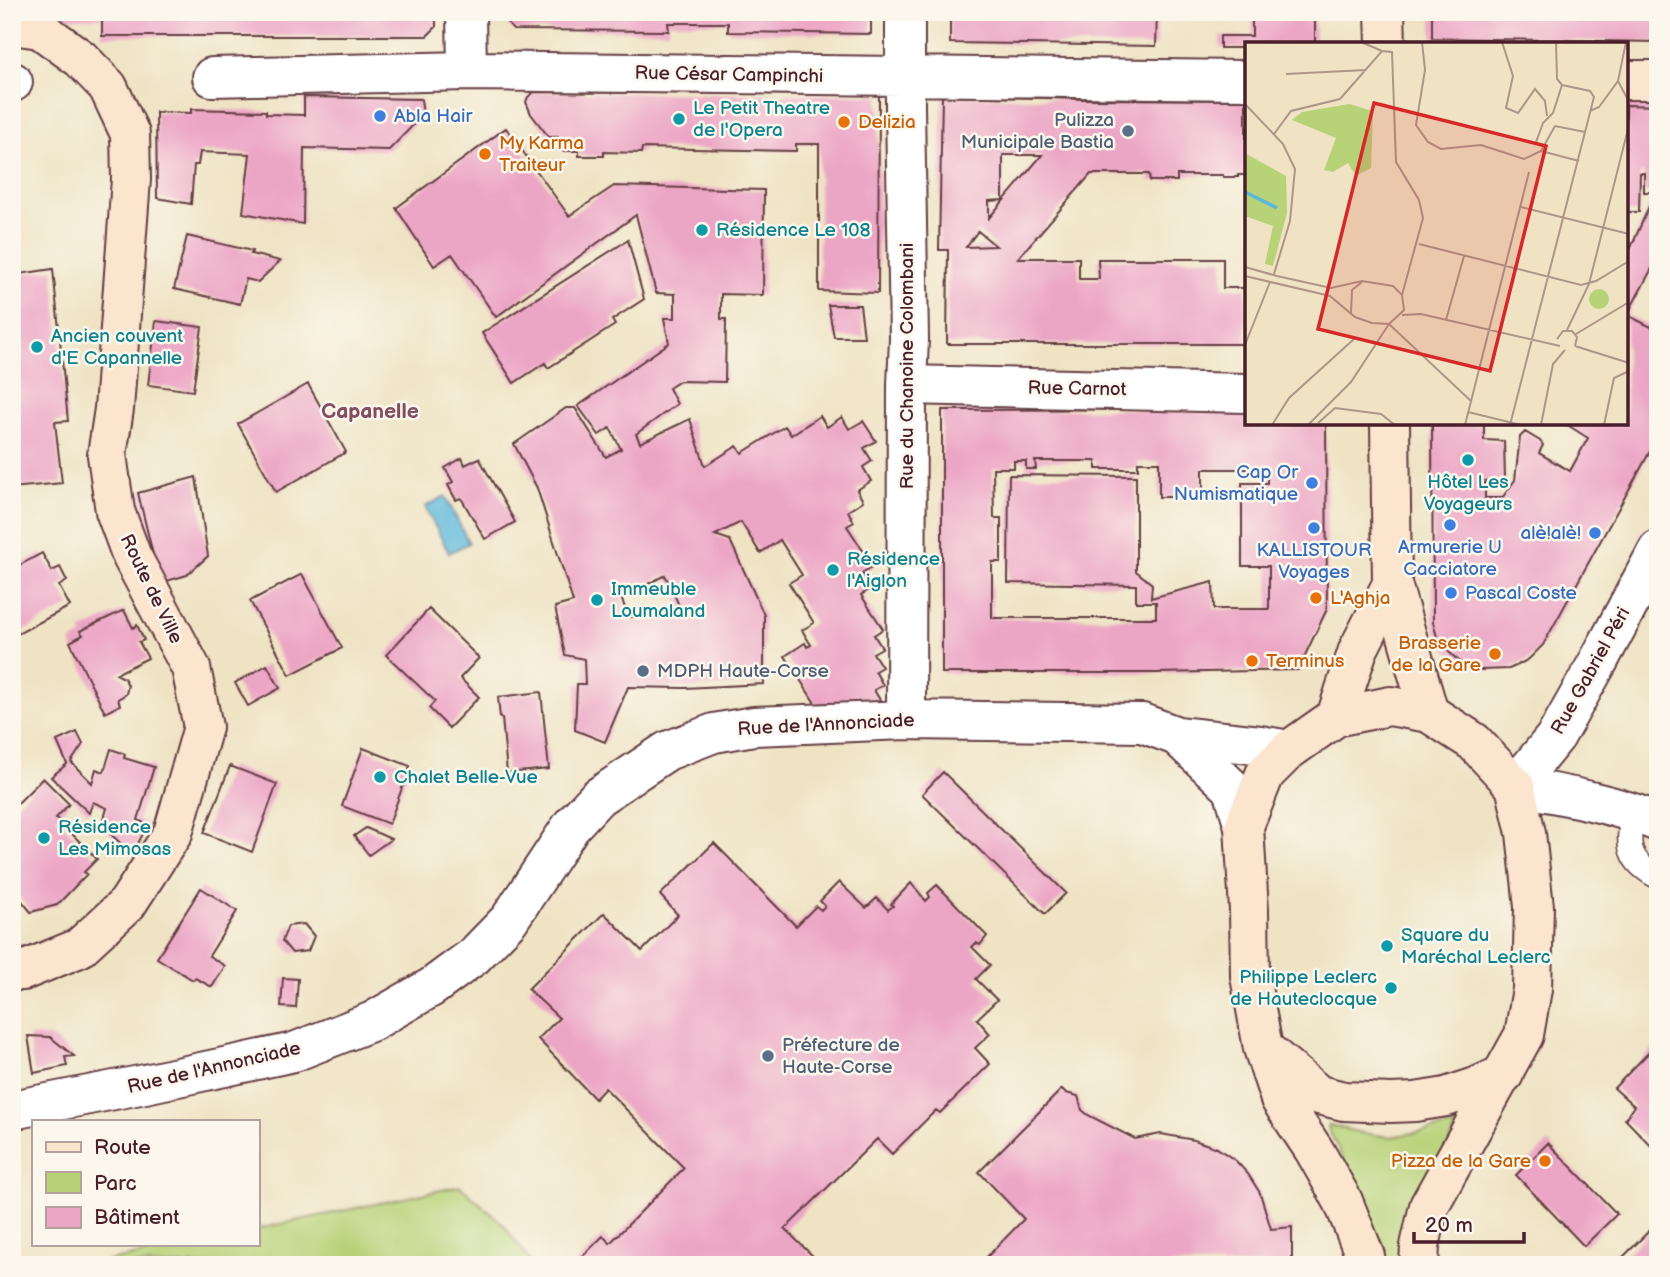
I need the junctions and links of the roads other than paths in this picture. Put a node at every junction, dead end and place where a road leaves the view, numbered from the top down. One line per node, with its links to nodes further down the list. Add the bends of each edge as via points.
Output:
1 (466, 12): 6 (street)
2 (905, 12): 8 (street, Rue du Chanoine Colombani)
3 (1385, 12): 5 (main road)
4 (31, 22): 26 (main road, Route de Ville, via 108,87 130,134 131,179 107,455 115,511 132,557 191,668 203,727 173,833 127,904 79,948 23,971)
5 (1386, 42)
6 (467, 71): 7 (street, Rue César Campinchi); 8 (street, Rue César Campinchi)
7 (212, 77)
8 (905, 77): 9 (street, Rue César Campinchi); 12 (street, Rue du Chanoine Colombani)
9 (1245, 80)
10 (1628, 80): 11 (main road)
11 (1658, 80)
12 (907, 385): 13 (street, Rue Carnot); 19 (street, Rue du Chanoine Colombani)
13 (1245, 393)
14 (1390, 425): 16 (main road)
15 (1658, 550): 22 (street, Rue Gabriel Péri, via 1556,736)
16 (1392, 584): 17 (main road); 18 (main road, via 1358,650)
17 (1429, 713): 18 (main road, via 1391,706); 22 (main road, via 1474,742)
18 (1336, 717): 21 (main road)
19 (906, 720): 20 (street, Rue de l'Annonciade, via 1142,723); 29 (street, Rue de l'Annonciade, via 754,726 714,733 667,751 598,797 572,825 509,920 474,956 373,1021 294,1052)
20 (1177, 736): 21 (street, Rue de l'Annonciade); 24 (street, Rue de l'Annonciade, via 1233,789)
21 (1289, 750): 24 (main road, via 1265,774)
22 (1515, 786): 23 (street); 28 (main road, via 1526,833 1534,907 1532,989 1524,1035)
23 (1645, 817): 25 (lane, via 1628,840 1634,858)
24 (1244, 827): 27 (main road, via 1250,976)
25 (1658, 877)
26 (12, 971)
27 (1263, 1048): 28 (main road, via 1319,1095 1344,1101 1391,1103 1446,1097); 30 (main road, via 1280,1099 1343,1201)
28 (1504, 1074): 31 (main road, via 1429,1206)
29 (12, 1110)
30 (1366, 1265)
31 (1419, 1265)

